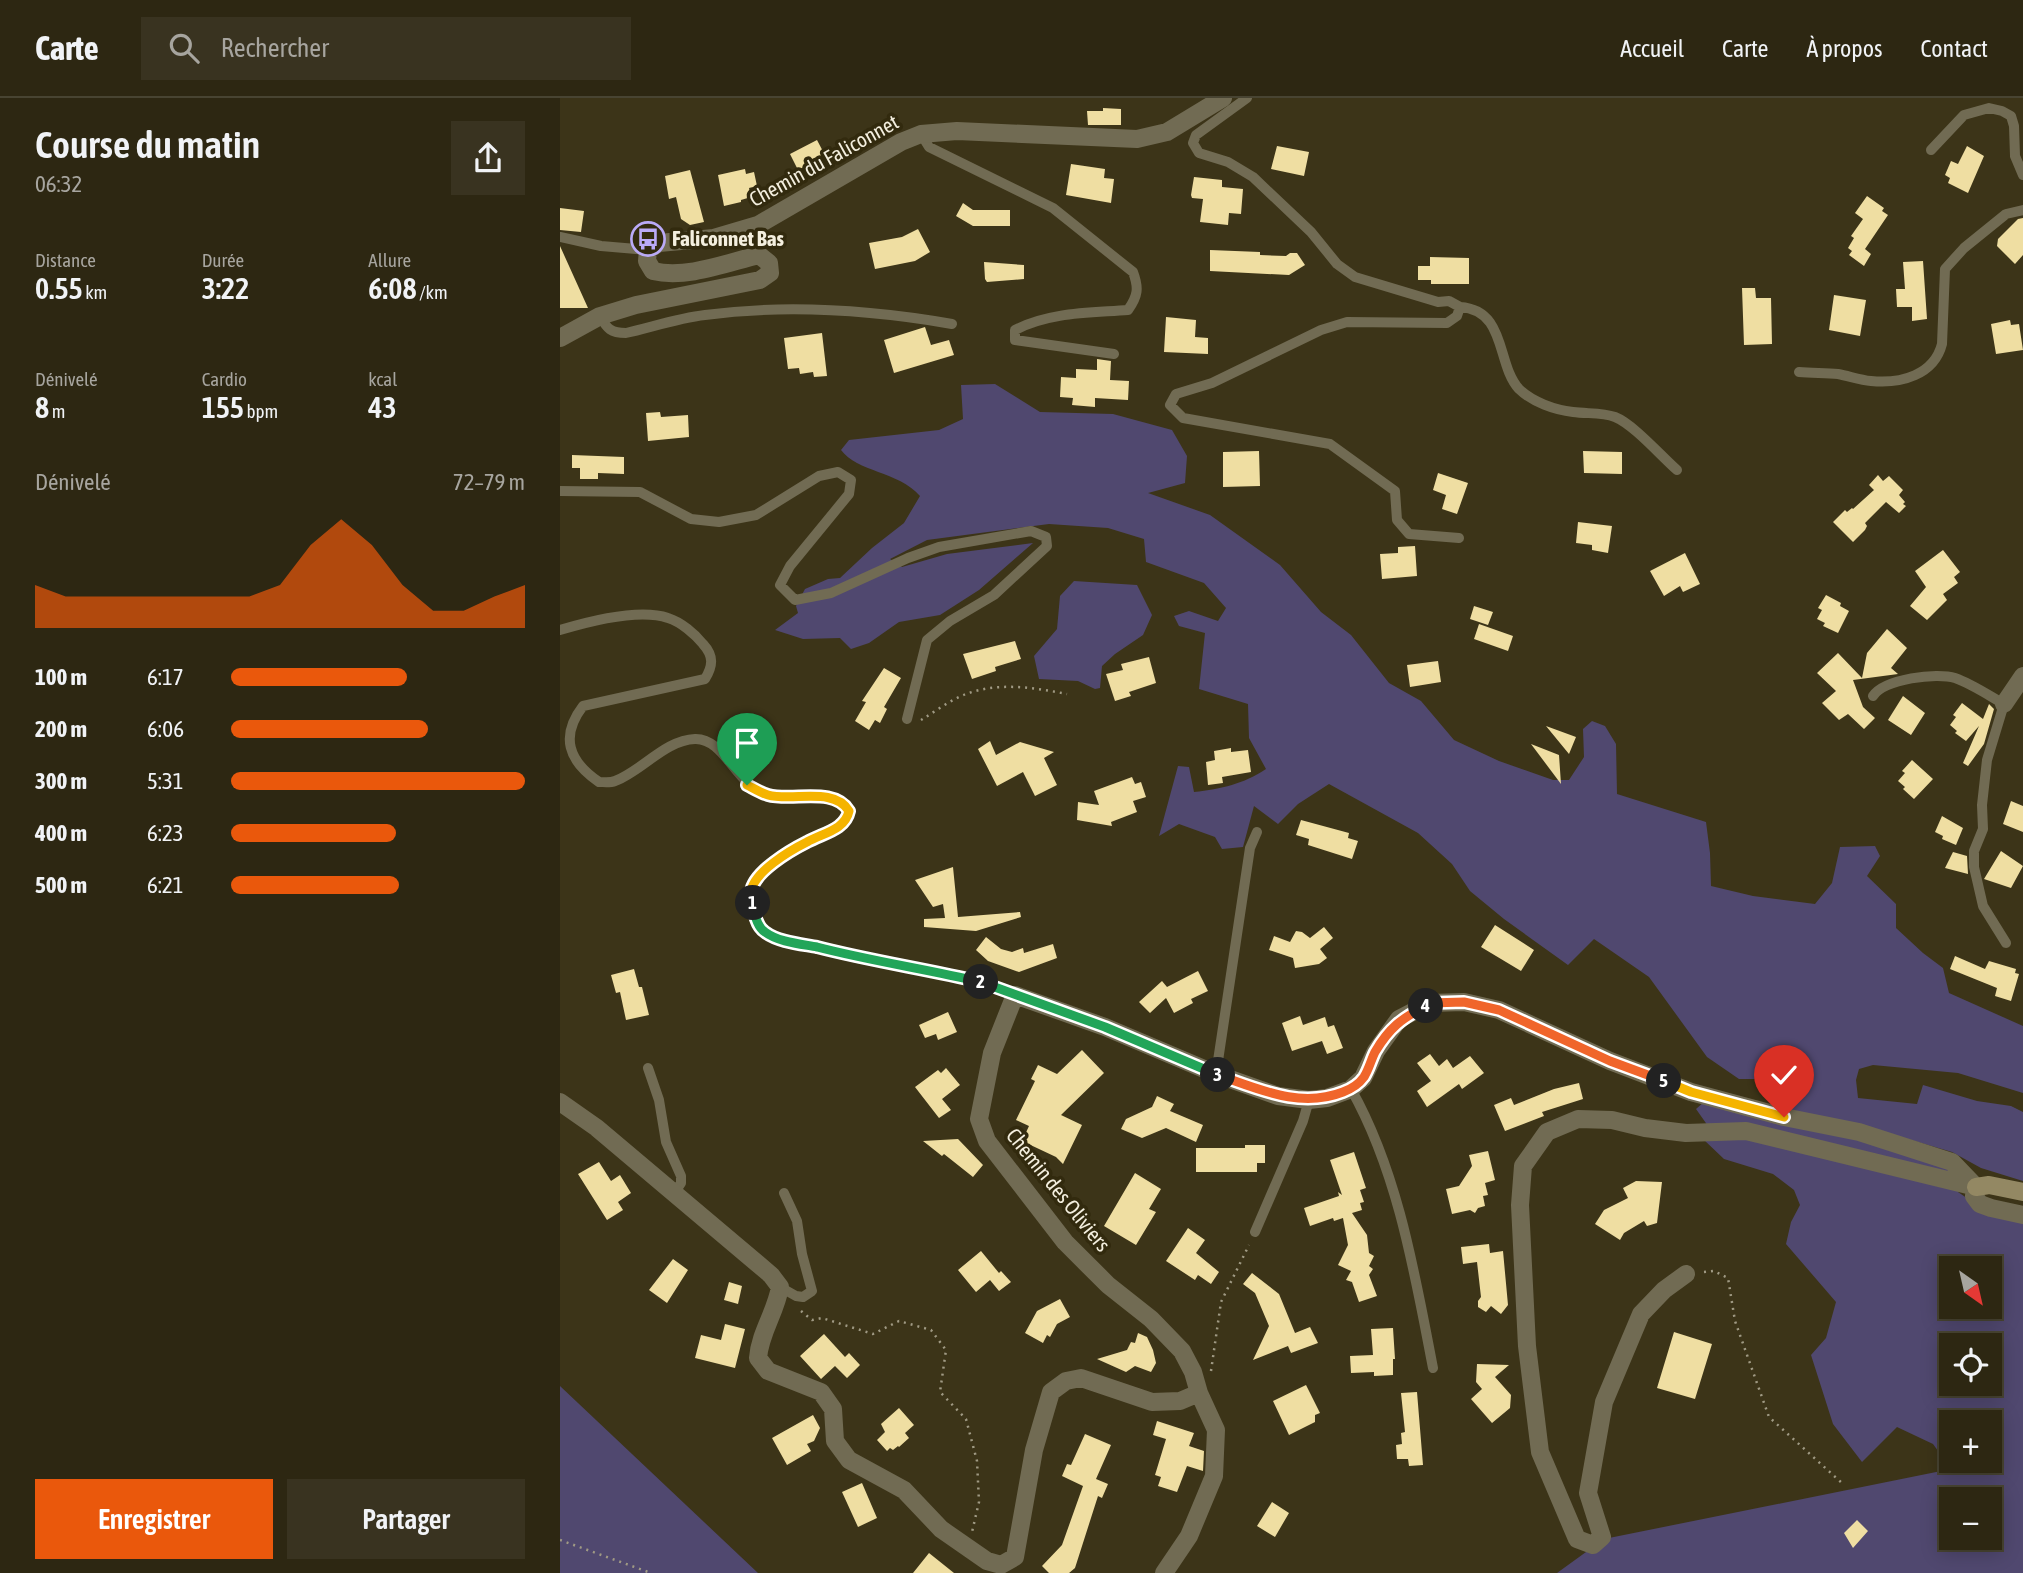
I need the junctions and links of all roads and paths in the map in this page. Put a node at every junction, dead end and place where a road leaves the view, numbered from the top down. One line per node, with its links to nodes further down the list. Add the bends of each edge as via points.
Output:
1 (1223, 98): 3 (street, Chemin du Faliconnet, via 1167,132 1137,139 957,131)
2 (1247, 98): 9 (lane, via 1196,135 1193,143 1199,153 1228,162 1253,177 1355,277)
3 (920, 134): 8 (street, Chemin du Faliconnet, via 758,225 714,238 659,243); 13 (lane, via 929,147 1053,208 1133,272 1139,286 1128,310 1031,321 1015,330 1015,340)
4 (1931, 150): 5 (lane, via 1964,115 1989,108 2002,111 2014,126 2015,156)
5 (2023, 175)
6 (2023, 210): 14 (lane, via 2006,214 1945,269 1942,344 1930,367 1911,376 1872,381)
7 (560, 237): 8 (lane)
8 (648, 250): 10 (street, via 647,261 653,271 702,269 759,255 769,262 770,273 760,280)
9 (1460, 307): 15 (lane, via 1485,316 1519,389 1554,408 1617,418); 17 (lane, via 1447,323 1347,322 1321,330 1212,383 1176,394 1170,405 1183,418 1330,444 1395,491 1397,520 1409,534)
10 (600, 316): 11 (lane, via 606,329 626,334 704,315 832,309); 12 (street)
11 (952, 324)
12 (560, 338)
13 (1114, 354)
14 (1799, 372)
15 (1677, 470)
16 (560, 491): 23 (lane, via 640,492 691,519 719,522 756,515 819,476 838,472 851,480 849,494 790,566 780,585 795,600 831,593 939,547 1031,531 1046,537 1047,546 994,595 927,640)
17 (1459, 538)
18 (560, 629): 26 (lane, via 627,615 669,618 688,630 712,658 705,678 583,706 571,716 564,740 571,760 599,782 614,782 676,744 704,739 747,785 769,795 831,798 845,803 848,819 840,827 806,842 757,878 751,892 757,923 765,933 855,958 987,983)
19 (2023, 676): 22 (street)
20 (1067, 694): 23 (path, via 993,687 960,697 919,722)
21 (1873, 696): 22 (lane, via 1888,684 1941,676 1964,681)
22 (2004, 704): 25 (lane, via 1987,760 1983,829 1974,859 1983,906)
23 (907, 719)
24 (1257, 832): 28 (lane, via 1250,848)
25 (2006, 943)
26 (1015, 995): 28 (street); 42 (street, Chemin des Oliviers, via 992,1053 979,1119 987,1141 1065,1242 1182,1351)
27 (648, 1068): 35 (lane, via 666,1142 681,1176)
28 (1216, 1074): 30 (street, via 1278,1096)
29 (1352, 1089): 30 (street); 32 (street, via 1399,1019 1430,1003 1464,1002 1499,1010 1691,1092 1859,1132 1952,1162); 41 (lane, via 1368,1119 1408,1240)
30 (1309, 1100): 37 (lane)
31 (560, 1102): 35 (street)
32 (1976, 1187): 33 (street); 36 (street, via 1974,1196 1979,1203); 38 (street, via 1746,1131 1686,1133 1578,1119 1547,1132 1523,1166 1520,1205 1527,1346 1540,1452 1577,1539 1593,1545 1602,1537 1588,1493 1604,1402 1641,1314)
33 (2023, 1192)
34 (783, 1193): 39 (lane, via 797,1221 812,1291 803,1297)
35 (681, 1198): 39 (street)
36 (2023, 1215)
37 (1255, 1232): 42 (path, via 1221,1302 1210,1377)
38 (1686, 1274): 43 (path, via 1714,1271 1728,1278 1735,1321 1769,1417)
39 (780, 1287): 45 (street, via 759,1342 758,1359 768,1371 821,1392 833,1409 835,1441 849,1460 904,1490 941,1529)
40 (802, 1311): 45 (path, via 812,1320 822,1318 873,1334 899,1321 931,1329 946,1350 940,1392 966,1419 977,1461 979,1502)
41 (1433, 1368)
42 (1199, 1393): 45 (street, via 1180,1401 1152,1402 1081,1378 1066,1381 1051,1392 1034,1450 1015,1557 1001,1565); 47 (street, Chemin des Oliviers, via 1216,1430 1214,1476 1189,1536)
43 (1843, 1483)
44 (560, 1540): 46 (path)
45 (968, 1548)
46 (651, 1573)
47 (1164, 1573)

